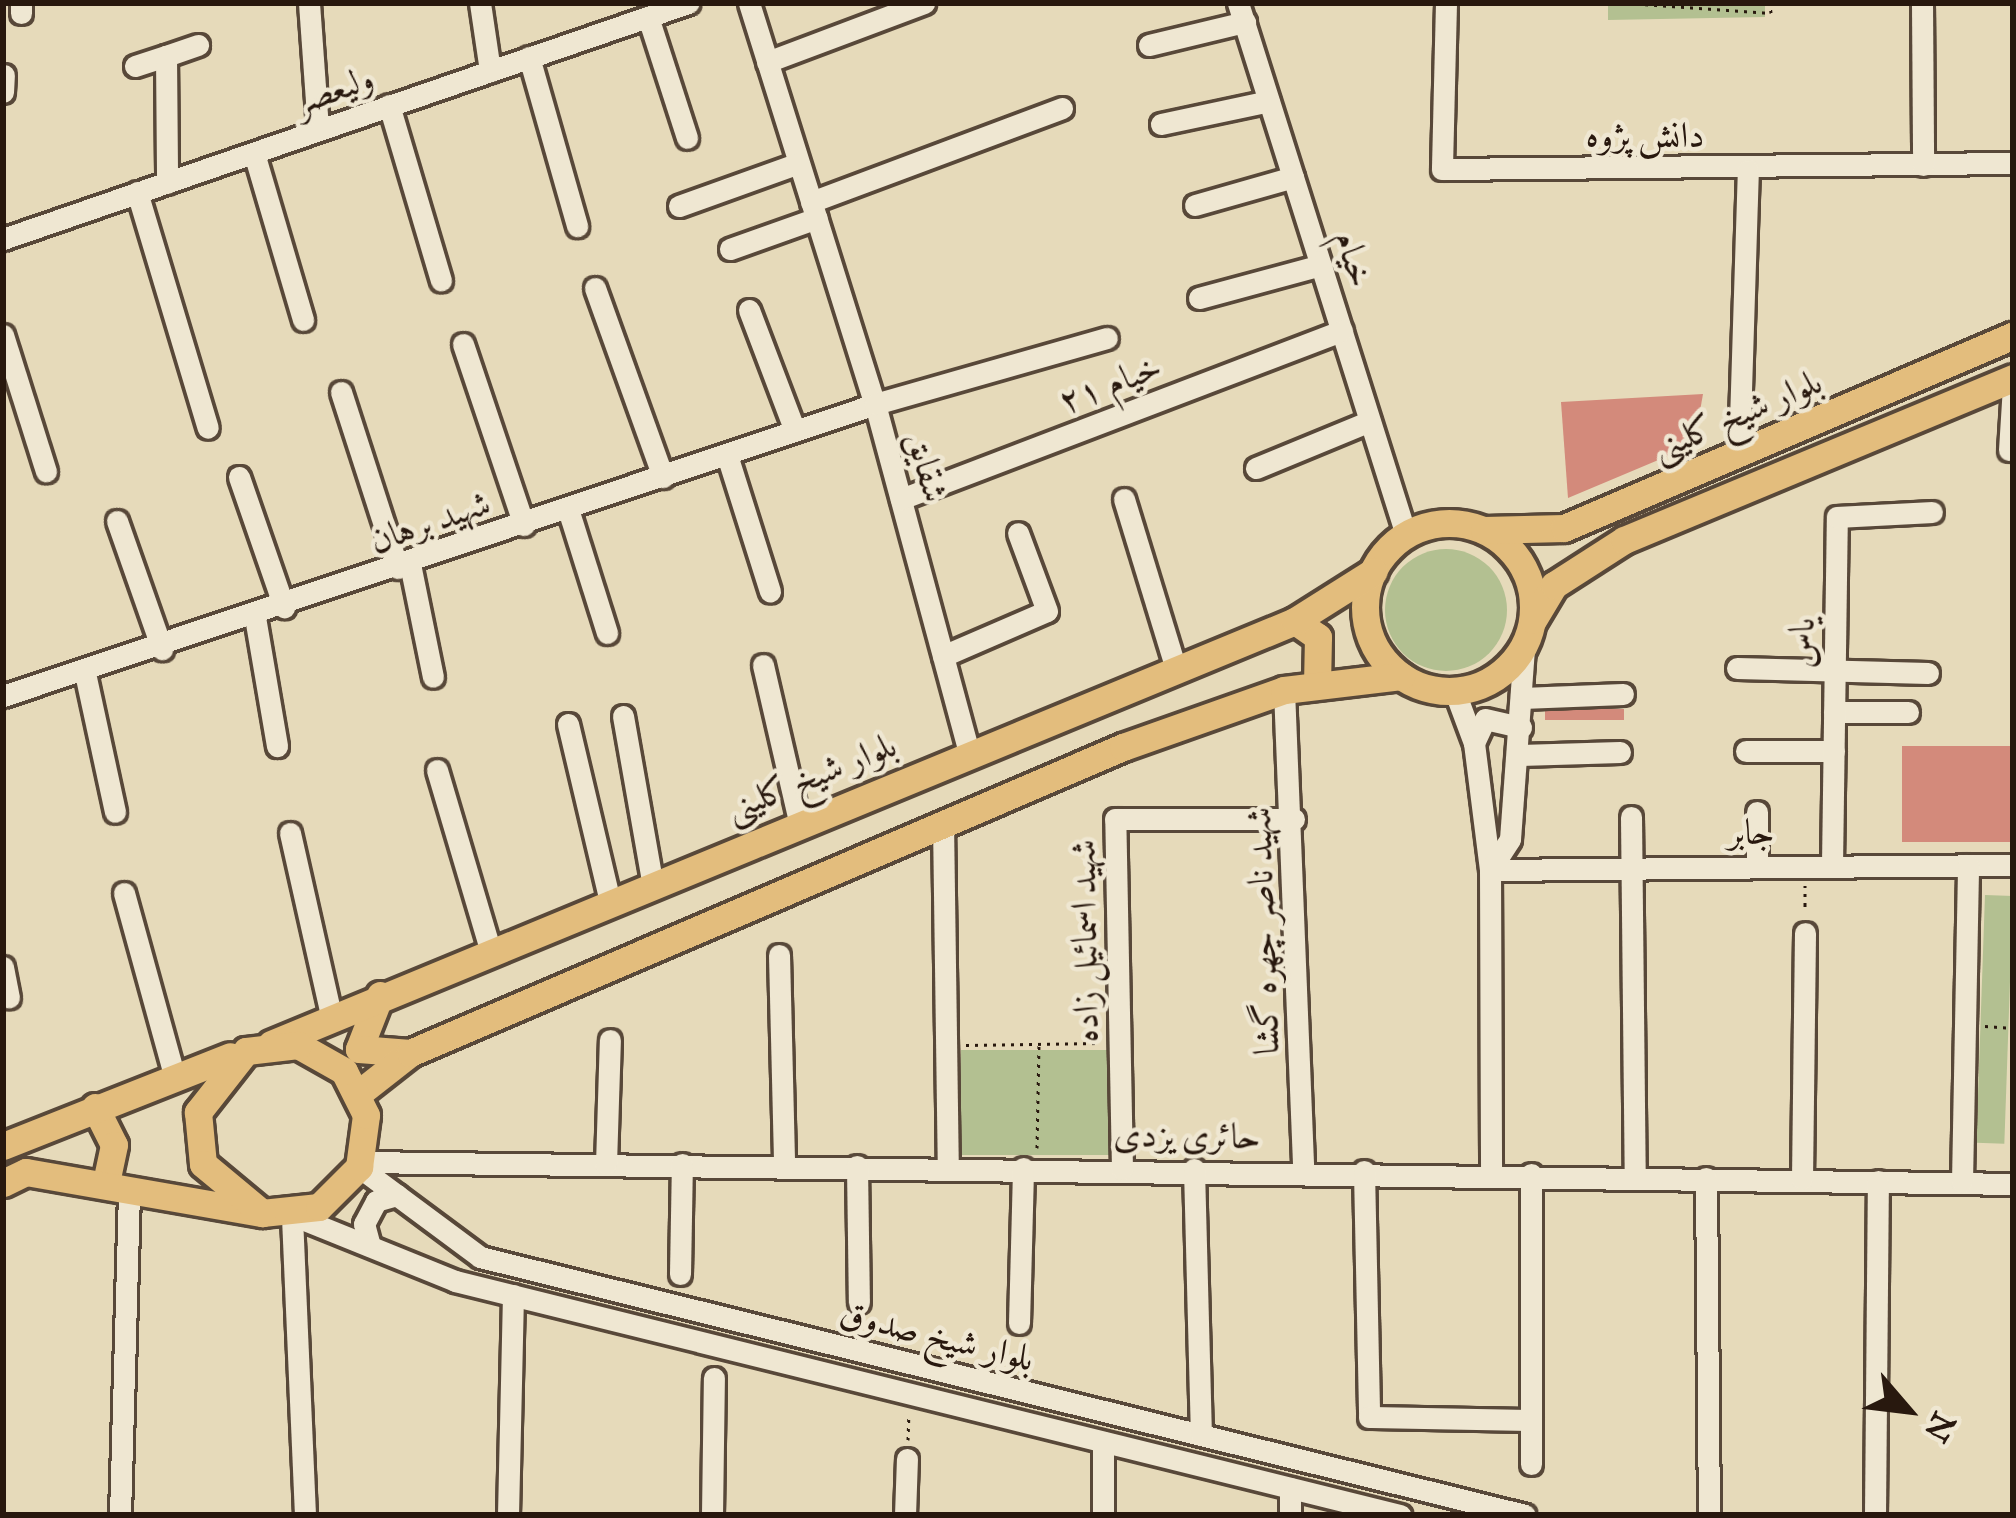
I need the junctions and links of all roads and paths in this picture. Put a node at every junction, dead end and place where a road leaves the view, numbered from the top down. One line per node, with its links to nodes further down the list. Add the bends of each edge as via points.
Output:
1 (309, 3): 29 (street)
2 (480, 3): 22 (street)
3 (688, 3): 14 (street, ولیعصر)
4 (748, 3): 20 (street, شقایق)
5 (924, 3): 20 (street)
6 (1446, 3): 35 (street, دانش پژوه, via 1442,169)
7 (1627, 3): 12 (path)
8 (1658, 3): 12 (path)
9 (1696, 3): 13 (path)
10 (1770, 3): 13 (path, via 1771,13)
11 (1922, 3): 34 (street)
12 (1658, 11): 13 (path)
13 (1695, 12)
14 (640, 13): 19 (street, ولیعصر); 30 (street)
15 (1242, 13): 17 (street); 25 (street, خیام)
16 (198, 45): 18 (street)
17 (1149, 45)
18 (166, 56): 21 (street); 37 (street)
19 (529, 57): 22 (street, ولیعصر); 42 (street)
20 (767, 62): 32 (street, شقایق)
21 (135, 66)
22 (490, 71): 26 (street, ولیعصر)
23 (4, 75): 24 (street)
24 (3, 92)
25 (1269, 101): 28 (street); 36 (street, خیام)
26 (389, 105): 29 (street, ولیعصر); 46 (street)
27 (1062, 108): 41 (street)
28 (1161, 124)
29 (318, 130): 31 (street, ولیعصر)
30 (688, 138)
31 (254, 153): 37 (street, ولیعصر); 50 (street)
32 (799, 163): 40 (street); 41 (street, شقایق)
33 (2013, 163): 34 (street, دانش پژوه)
34 (1923, 165): 35 (street, دانش پژوه)
35 (1748, 170): 63 (street)
36 (1293, 177): 39 (street); 45 (street, خیام)
37 (166, 183): 38 (street, ولیعصر)
38 (137, 193): 43 (street, ولیعصر); 60 (street)
39 (1195, 205)
40 (679, 206)
41 (814, 210): 44 (street); 58 (street, شقایق)
42 (577, 226)
43 (3, 239)
44 (730, 250)
45 (1321, 266): 48 (street); 51 (street, خیام)
46 (441, 280)
47 (595, 289): 68 (street)
48 (1199, 298)
49 (749, 310): 61 (street)
50 (303, 320)
51 (1342, 331): 59 (street, خیام); 71 (street, خیام ۲۱)
52 (3, 335): 66 (street)
53 (2013, 336): 63 (main road, بلوار شیخ کلینی)
54 (1107, 338): 58 (street, شهید برهان)
55 (463, 344): 75 (street)
56 (2013, 382): 62 (street); 69 (main road, بلوار شیخ کلینی)
57 (341, 392): 79 (street)
58 (875, 404): 61 (street, شهید برهان); 71 (street, شقایق)
59 (1370, 421): 65 (street); 78 (street, خیام)
60 (208, 428)
61 (795, 431): 64 (street, شهید برهان)
62 (2008, 450)
63 (1739, 452): 69 (main road); 76 (main road, بلوار شیخ کلینی, via 1564,528)
64 (727, 455): 68 (street, شهید برهان); 81 (street)
65 (1256, 468)
66 (46, 471)
67 (238, 477): 82 (street)
68 (663, 477): 72 (street, شهید برهان)
69 (1746, 489): 86 (main road, بلوار شیخ کلینی, via 1624,540 1554,585)
70 (1124, 499): 91 (street)
71 (902, 500): 88 (street, شقایق)
72 (568, 509): 75 (street, شهید برهان); 85 (street)
73 (1932, 512): 92 (street, یاس, via 1837,517)
74 (117, 520): 87 (street)
75 (524, 525): 79 (street, شهید برهان)
76 (1484, 530): 78 (main road, via 1458,523); 86 (main road, via 1524,567)
77 (1018, 533): 88 (street, via 1046,611)
78 (1406, 535): 80 (main road)
79 (404, 566): 82 (street, شهید برهان); 96 (street)
80 (1374, 571): 84 (main road, بلوار شیخ کلینی); 95 (main road, via 1367,626)
81 (770, 591)
82 (284, 607): 83 (street, شهید برهان)
83 (255, 617): 87 (street, شهید برهان); 109 (street)
84 (1294, 622): 91 (main road, بلوار شیخ کلینی); 97 (main road, via 1318,637)
85 (607, 633)
86 (1528, 633): 99 (main road, via 1495,677); 102 (street)
87 (162, 649): 93 (street, شهید برهان)
88 (943, 656): 112 (street, شقایق)
89 (763, 665): 120 (street)
90 (1737, 668): 92 (street)
91 (1176, 669): 112 (main road, بلوار شیخ کلینی)
92 (1835, 671): 94 (street); 103 (street, یاس)
93 (85, 673): 101 (street, شهید برهان); 116 (street)
94 (1928, 673)
95 (1401, 676): 97 (main road); 99 (main road)
96 (433, 677)
97 (1317, 684): 98 (main road)
98 (1284, 690): 119 (street, شهید ناصر چهره گشا); 121 (main road)
99 (1455, 692): 108 (street)
100 (1623, 694): 102 (street)
101 (3, 696)
102 (1522, 698): 107 (street)
103 (1834, 712): 104 (street); 111 (street, یاس)
104 (1908, 712)
105 (623, 716): 130 (street)
106 (568, 724): 132 (street)
107 (1521, 727): 108 (street, via 1485,718); 114 (street)
108 (1474, 743): 129 (street)
109 (277, 746)
110 (1746, 751): 111 (street)
111 (1834, 751): 124 (street, یاس)
112 (969, 752): 120 (main road, بلوار شیخ کلینی)
113 (1620, 752): 114 (street)
114 (1520, 754): 129 (street, via 1510,839)
115 (437, 770): 134 (street)
116 (115, 812)
117 (1757, 812): 128 (street)
118 (1631, 817): 127 (street)
119 (1294, 819): 143 (street, شهید اسمائیل زاده, via 1115,819); 161 (street, شهید ناصر چهره گشا)
120 (799, 821): 130 (main road, بلوار شیخ کلینی)
121 (943, 822): 145 (street); 147 (main road)
122 (290, 833): 139 (street)
123 (1805, 865): 124 (street, جابر); 128 (street, جابر); 133 (path)
124 (1832, 865): 125 (street, جابر)
125 (1968, 865): 126 (street, جابر); 140 (street)
126 (2013, 865)
127 (1633, 866): 128 (street, جابر); 129 (street, جابر); 165 (street)
128 (1757, 866)
129 (1490, 870): 163 (street)
130 (652, 880): 132 (main road, بلوار شیخ کلینی)
131 (124, 893): 148 (street)
132 (609, 898): 134 (main road, بلوار شیخ کلینی)
133 (1805, 933): 167 (street)
134 (489, 946): 137 (main road, بلوار شیخ کلینی)
135 (778, 955): 155 (street)
136 (3, 967): 138 (street)
137 (380, 995): 139 (main road, بلوار شیخ کلینی); 147 (main road, via 359,1049)
138 (9, 997)
139 (331, 1015): 146 (main road, بلوار شیخ کلینی)
140 (1965, 1025): 141 (path); 169 (street)
141 (2013, 1028)
142 (610, 1040): 153 (street)
143 (1120, 1043): 144 (path); 159 (street, شهید اسمائیل زاده)
144 (1039, 1044): 145 (path); 158 (path)
145 (946, 1045): 157 (street)
146 (259, 1048): 148 (main road, بلوار شیخ کلینی); 149 (main road, via 323,1054); 175 (main road, via 207,1087 196,1138 217,1186)
147 (410, 1053): 149 (main road)
148 (174, 1074): 150 (main road, بلوار شیخ کلینی)
149 (359, 1093): 152 (main road)
150 (95, 1107): 151 (main road, بلوار شیخ کلینی); 171 (main road, via 114,1145)
151 (3, 1146)
152 (360, 1164): 153 (street, حائری یزدی); 173 (street, بلوار شیخ صدوق); 176 (main road, via 331,1198)
153 (606, 1164): 154 (street, حائری یزدی)
154 (682, 1164): 155 (street, حائری یزدی); 178 (street)
155 (784, 1165): 156 (street, حائری یزدی)
156 (857, 1166): 157 (street, حائری یزدی); 180 (street)
157 (948, 1167): 158 (street, حائری یزدی)
158 (1030, 1168): 159 (street, حائری یزدی); 181 (street)
159 (1122, 1168): 160 (street, حائری یزدی)
160 (1194, 1169): 161 (street, حائری یزدی); 185 (street)
161 (1303, 1171): 162 (street, حائری یزدی)
162 (1364, 1171): 163 (street, حائری یزدی); 184 (street, via 1369,1417)
163 (1491, 1173): 164 (street, حائری یزدی)
164 (1531, 1174): 165 (street, حائری یزدی); 184 (street)
165 (1635, 1176): 166 (street, حائری یزدی)
166 (1706, 1178): 167 (street, حائری یزدی); 199 (street)
167 (1802, 1179): 168 (street, حائری یزدی)
168 (1878, 1181): 169 (street, حائری یزدی); 200 (street)
169 (1962, 1182): 172 (street, حائری یزدی)
170 (3, 1183): 171 (main road, via 26,1172)
171 (117, 1185): 175 (main road); 190 (street)
172 (2013, 1187): 174 (street)
173 (397, 1195): 177 (street, via 370,1213); 185 (street, بلوار شیخ صدوق, via 480,1257)
174 (2013, 1203)
175 (262, 1214): 176 (main road)
176 (292, 1215): 177 (street, بلوار شیخ صدوق); 191 (street)
177 (370, 1246): 179 (street, بلوار شیخ صدوق)
178 (680, 1274)
179 (513, 1295): 183 (street, بلوار شیخ صدوق); 192 (street)
180 (859, 1302)
181 (1018, 1323)
182 (714, 1378): 193 (street)
183 (909, 1394): 186 (street, بلوار شیخ صدوق); 187 (path)
184 (1531, 1420): 188 (street)
185 (1201, 1435): 198 (street, بلوار شیخ صدوق)
186 (1103, 1442): 189 (street, بلوار شیخ صدوق); 195 (street)
187 (907, 1459): 194 (street)
188 (1531, 1464)
189 (1290, 1488): 196 (street); 197 (street, بلوار شیخ صدوق)
190 (120, 1515)
191 (305, 1515)
192 (508, 1515)
193 (712, 1515)
194 (905, 1515)
195 (1102, 1515)
196 (1290, 1515)
197 (1400, 1515)
198 (1525, 1515)
199 (1708, 1515)
200 (1875, 1515)

